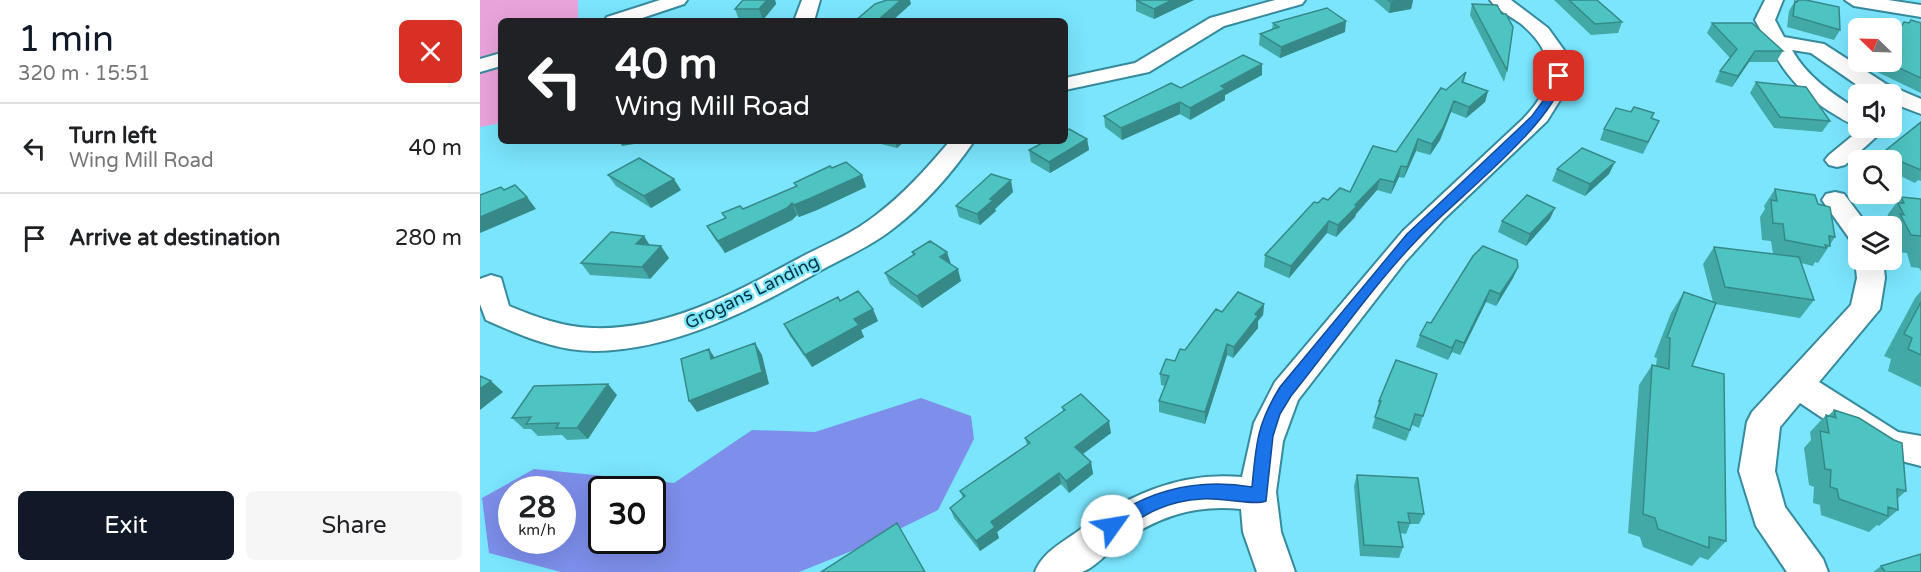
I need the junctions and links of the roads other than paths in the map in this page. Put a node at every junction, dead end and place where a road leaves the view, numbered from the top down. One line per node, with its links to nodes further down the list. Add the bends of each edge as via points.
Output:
1 (678, 0): 8 (street)
2 (811, 0): 9 (street)
3 (1296, 0): 13 (street, via 1216,22 1142,68)
4 (1499, 0): 25 (street, via 1521,15 1550,44 1557,59 1556,91 1536,118 1412,237 1286,392 1273,412 1265,436)
5 (1774, 0): 10 (street, via 1765,20)
6 (1854, 0): 7 (street)
7 (1921, 11)
8 (623, 18)
9 (805, 18)
10 (1778, 42): 14 (street, via 1817,48 1878,89); 15 (street, via 1792,70 1818,94)
11 (498, 59): 12 (street)
12 (480, 66)
13 (1068, 83)
14 (1904, 100)
15 (1848, 113)
16 (1863, 138): 18 (street)
17 (960, 144): 22 (street, Grogans Landing, via 923,189 869,233 717,312 658,334 618,340 548,335 496,312)
18 (1837, 160)
19 (1834, 200): 20 (street)
20 (1848, 219)
21 (1870, 270): 23 (street, via 1865,309)
22 (491, 285)
23 (1799, 386): 24 (street, via 1890,445); 28 (street, via 1764,422 1757,471 1769,514)
24 (1921, 451)
25 (1260, 495): 26 (street, via 1202,491 1140,508); 27 (street, via 1262,530)
26 (1054, 572)
27 (1276, 572)
28 (1809, 572)

